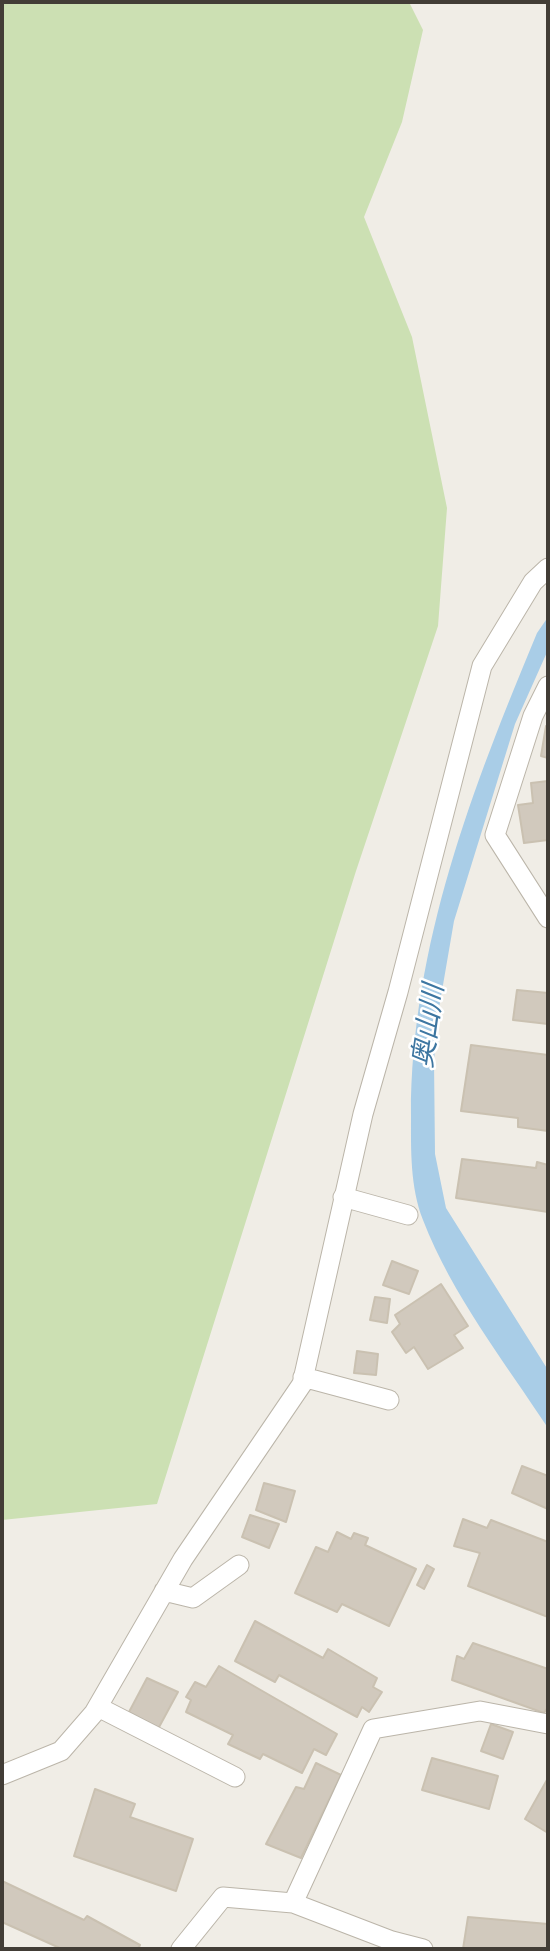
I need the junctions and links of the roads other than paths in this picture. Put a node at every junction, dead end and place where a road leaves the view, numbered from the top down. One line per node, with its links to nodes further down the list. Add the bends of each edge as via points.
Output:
1 (548, 568): 4 (lane, via 533,582 482,666)
2 (548, 686): 3 (lane, via 533,716 495,835)
3 (548, 918)
4 (343, 1197): 5 (lane); 6 (lane)
5 (408, 1215)
6 (303, 1377): 7 (lane); 9 (lane)
7 (389, 1400)
8 (239, 1565): 9 (lane, via 193,1598)
9 (164, 1591): 10 (lane)
10 (98, 1707): 12 (lane, via 61,1751); 13 (lane)
11 (548, 1724): 14 (lane, via 480,1711 373,1729)
12 (2, 1775)
13 (235, 1777)
14 (293, 1903): 15 (lane, via 223,1897); 16 (lane)
15 (181, 1949)
16 (422, 1949)

